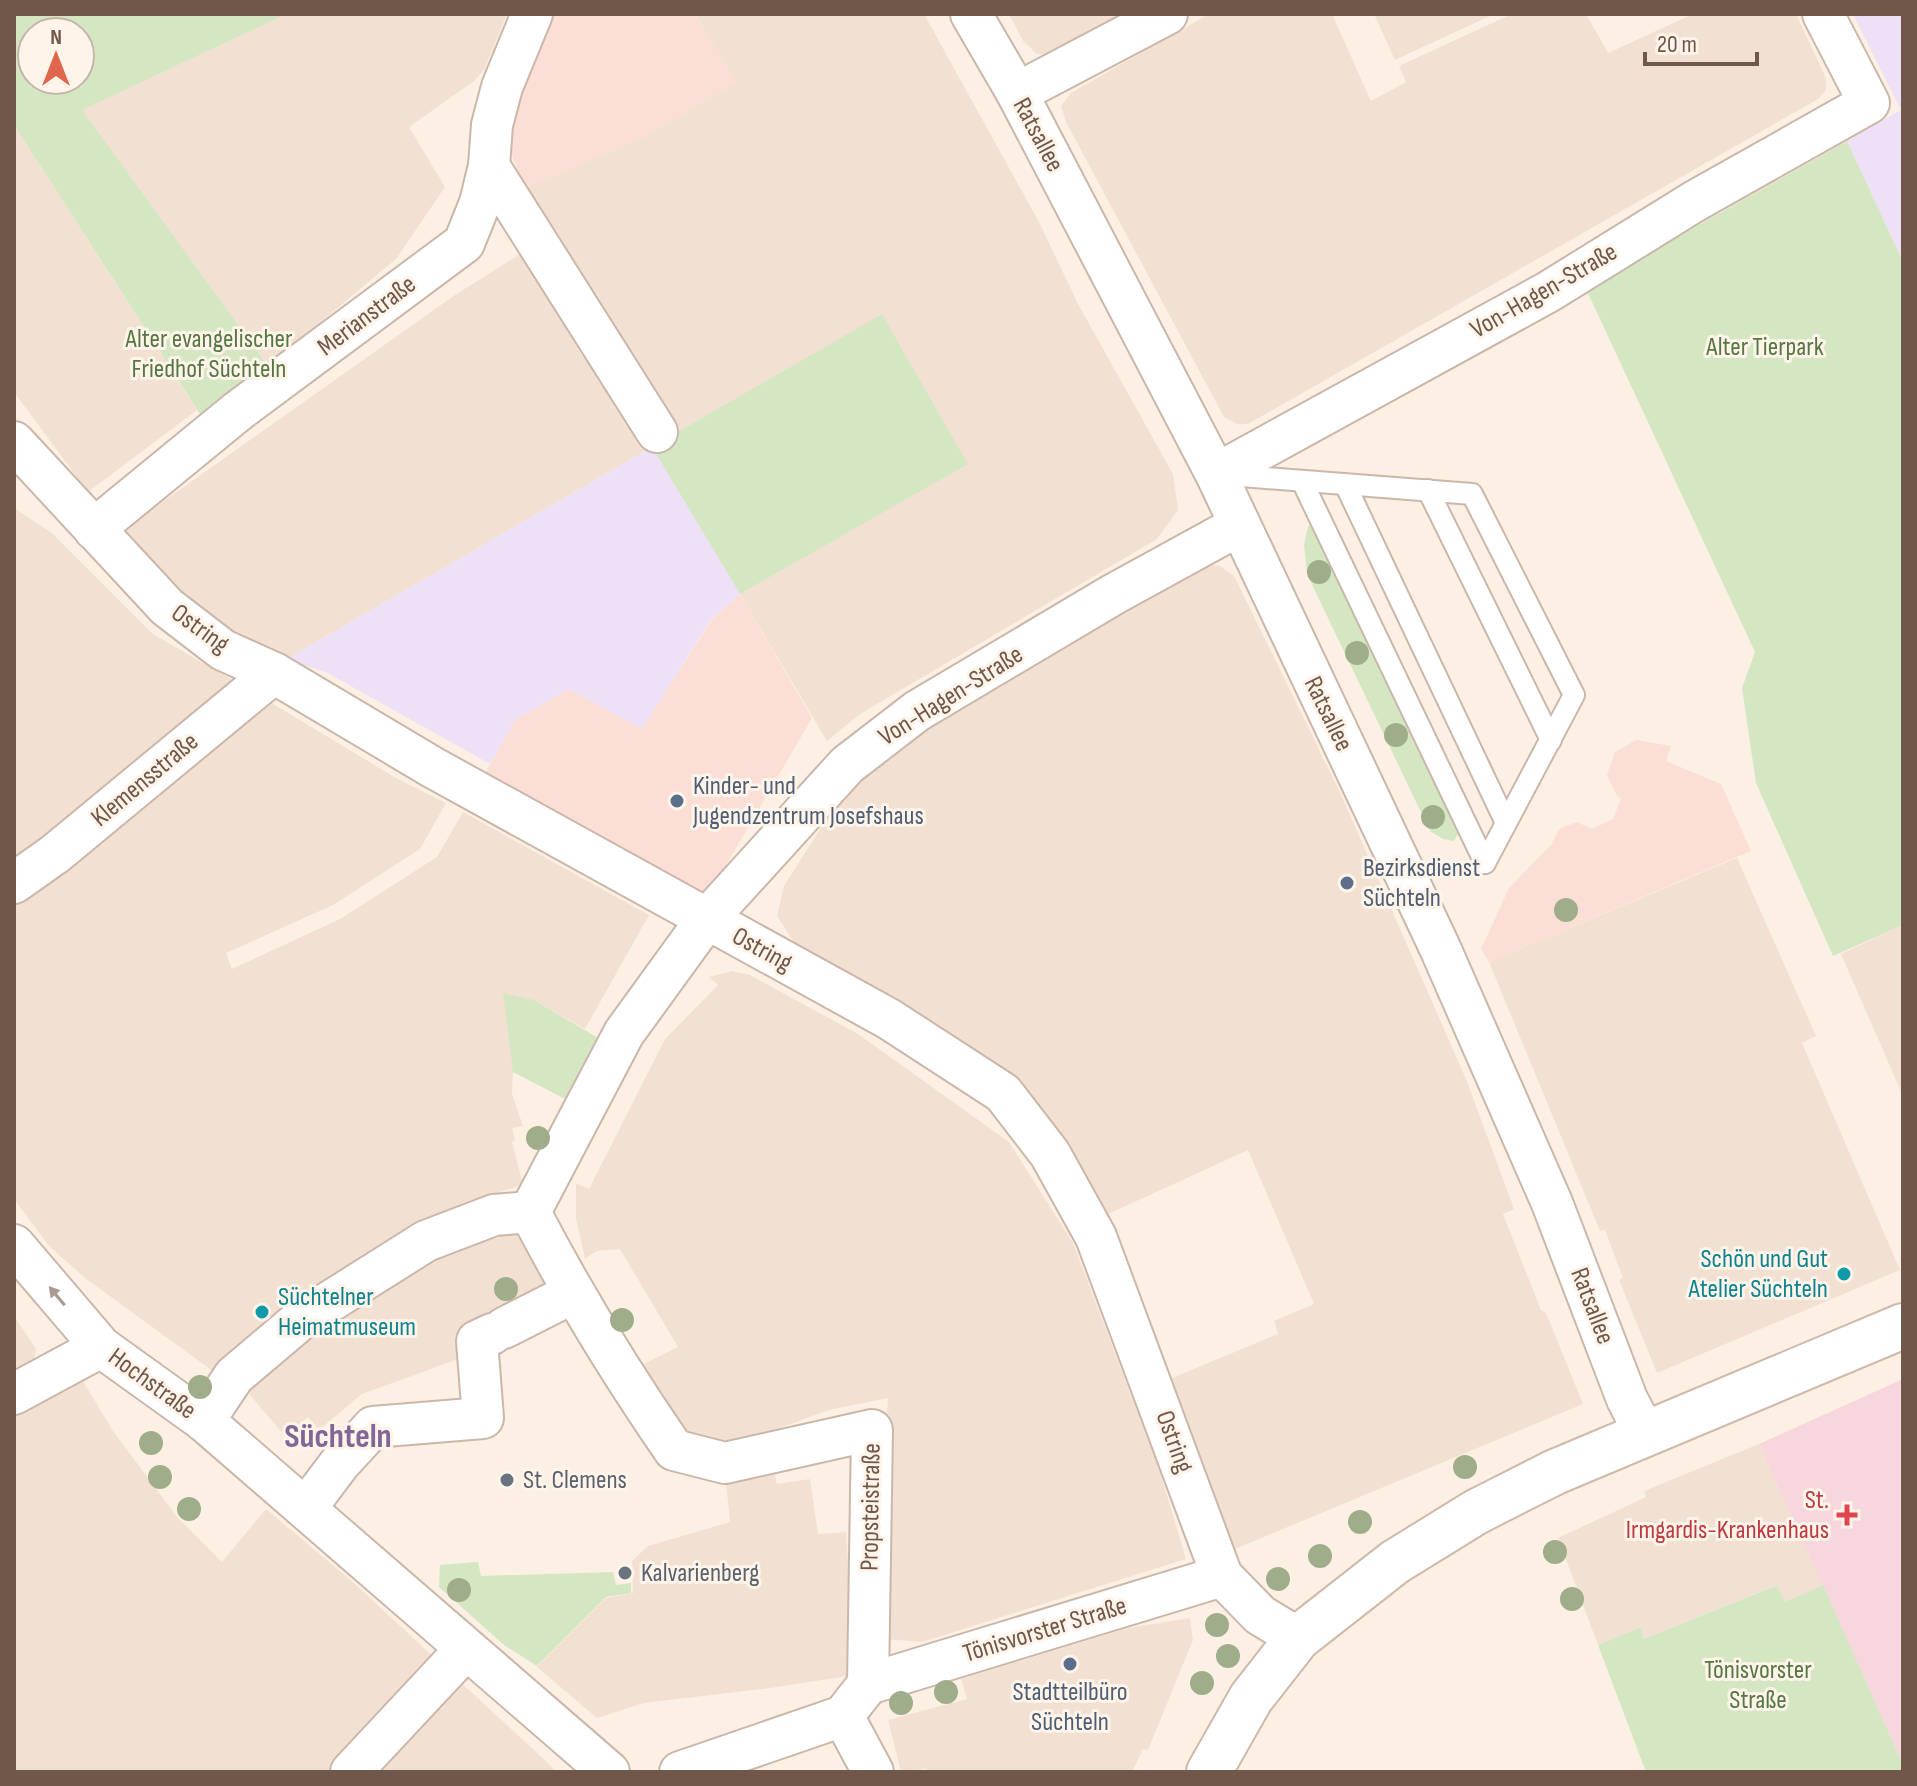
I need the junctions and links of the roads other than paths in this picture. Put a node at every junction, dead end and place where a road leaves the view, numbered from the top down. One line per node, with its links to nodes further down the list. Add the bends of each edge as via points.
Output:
1 (532, 14): 6 (street, Merianstraße, via 502,87)
2 (971, 14): 5 (street, Ratsallee)
3 (1167, 14): 5 (street)
4 (1823, 14): 9 (street, Von-Hagen-Straße, via 1869,103 1548,292)
5 (1017, 93): 9 (street, Ratsallee)
6 (489, 166): 7 (street); 14 (street, Merianstraße, via 464,243 238,411)
7 (657, 432)
8 (14, 442): 14 (street, Ostring)
9 (1216, 474): 10 (lane); 13 (street, Ratsallee)
10 (1302, 481): 11 (lane); 17 (lane, via 1485,863)
11 (1345, 484): 12 (lane); 17 (lane)
12 (1428, 490): 16 (lane); 16 (lane, via 1472,494 1574,695)
13 (1238, 526): 19 (street, Von-Hagen-Straße, via 917,711 847,765); 27 (street, Ratsallee, via 1446,962 1552,1203)
14 (94, 529): 15 (street, Ostring, via 167,607 223,650)
15 (274, 673): 18 (street, Klemensstraße); 19 (street, Ostring)
16 (1551, 740): 17 (lane)
17 (1506, 823)
18 (14, 883)
19 (706, 920): 20 (street, via 624,1033); 29 (street, Ostring, via 889,1019 1003,1093 1050,1154 1096,1237)
20 (530, 1212): 22 (street, Propsteistraße); 26 (street, via 494,1215 426,1241 299,1321 234,1376)
21 (14, 1245): 24 (street, Hochstraße, one-way to 21)
22 (573, 1293): 28 (street, via 477,1341 483,1418 373,1427); 32 (street, Propsteistraße, via 674,1450 725,1463 872,1430)
23 (1903, 1326): 27 (main road)
24 (101, 1347): 25 (street); 26 (street, Hochstraße)
25 (14, 1394)
26 (204, 1421): 28 (street, Hochstraße)
27 (1645, 1434): 30 (main road, via 1476,1512 1395,1562)
28 (306, 1508): 31 (street, Hochstraße)
29 (1222, 1576): 30 (street, Ostring, via 1260,1615); 32 (street, Tönisvorster Straße)
30 (1298, 1638): 38 (main road, via 1251,1698)
31 (456, 1659): 34 (street); 35 (street, Hochstraße)
32 (868, 1684): 33 (street)
33 (843, 1716): 36 (street); 37 (street)
34 (351, 1772)
35 (609, 1772)
36 (680, 1772)
37 (873, 1772)
38 (1209, 1772)

